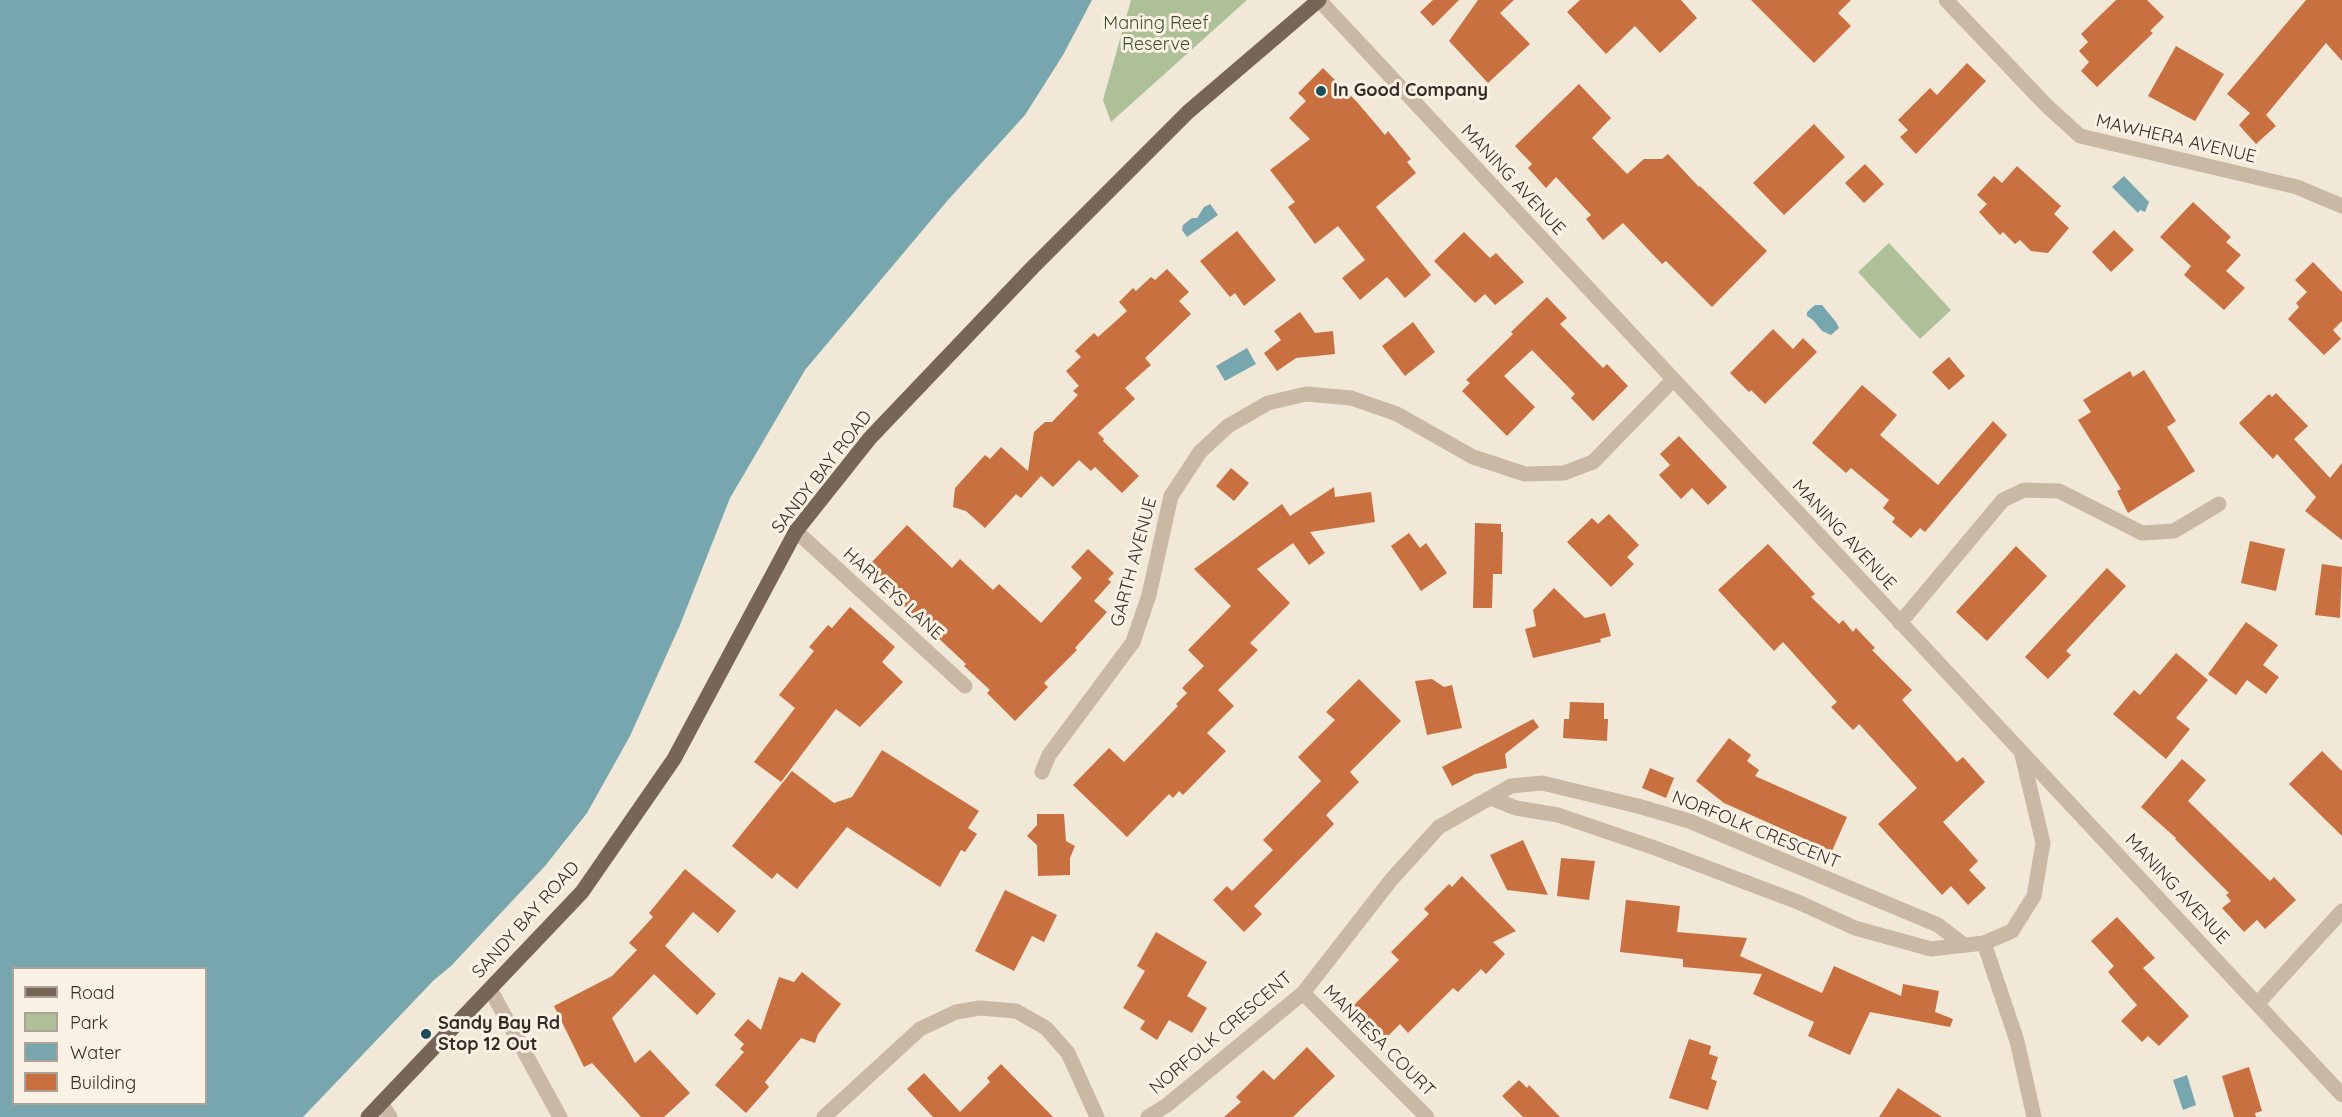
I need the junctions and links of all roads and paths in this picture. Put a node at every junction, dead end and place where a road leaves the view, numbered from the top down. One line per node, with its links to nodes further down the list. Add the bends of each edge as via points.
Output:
1 (1319, 0): 4 (street, MANING AVENUE); 6 (main road, SANDY BAY ROAD, via 1188,112 1042,258 870,438)
2 (1946, 0): 3 (street, MAWHERA AVENUE, via 2080,136 2297,187)
3 (2342, 206)
4 (1672, 381): 7 (street, MANING AVENUE); 10 (street, GARTH AVENUE, via 1593,462 1564,473 1525,474 1473,457 1398,414 1350,398 1306,394 1268,403 1228,426 1200,452 1171,496 1149,596 1133,642 1049,755)
5 (2219, 504): 7 (street, via 2174,531 2142,533 2059,491 2024,490 2003,500)
6 (796, 531): 8 (street, HARVEYS LANE); 15 (main road, SANDY BAY ROAD, via 674,759 582,892)
7 (1900, 623): 9 (street, MANING AVENUE)
8 (965, 686)
9 (2022, 752): 13 (street, via 2043,843 2034,896 2012,931); 17 (street, MANING AVENUE)
10 (1042, 772)
11 (1491, 798): 14 (street, via 1655,848 1855,928 1900,942 1931,950); 14 (street, NORFOLK CRESCENT, via 1511,786 1542,783 1689,821 1938,925); 16 (street, NORFOLK CRESCENT, via 1439,827 1391,880)
12 (2342, 911): 17 (street)
13 (1984, 943): 14 (street); 27 (street, via 2017,1041)
14 (1964, 945)
15 (490, 989): 19 (main road, SANDY BAY ROAD); 22 (street)
16 (1303, 993): 25 (street, NORFOLK CRESCENT); 26 (street, MANRESA COURT)
17 (2258, 1003): 18 (street, MANING AVENUE)
18 (2342, 1095)
19 (381, 1103): 20 (main road, SANDY BAY ROAD); 21 (street)
20 (368, 1117)
21 (390, 1117)
22 (560, 1117)
23 (824, 1117): 24 (street, via 920,1029 956,1012 980,1008 1016,1011 1046,1028 1068,1053)
24 (1097, 1117)
25 (1148, 1117)
26 (1427, 1117)
27 (2034, 1117)

